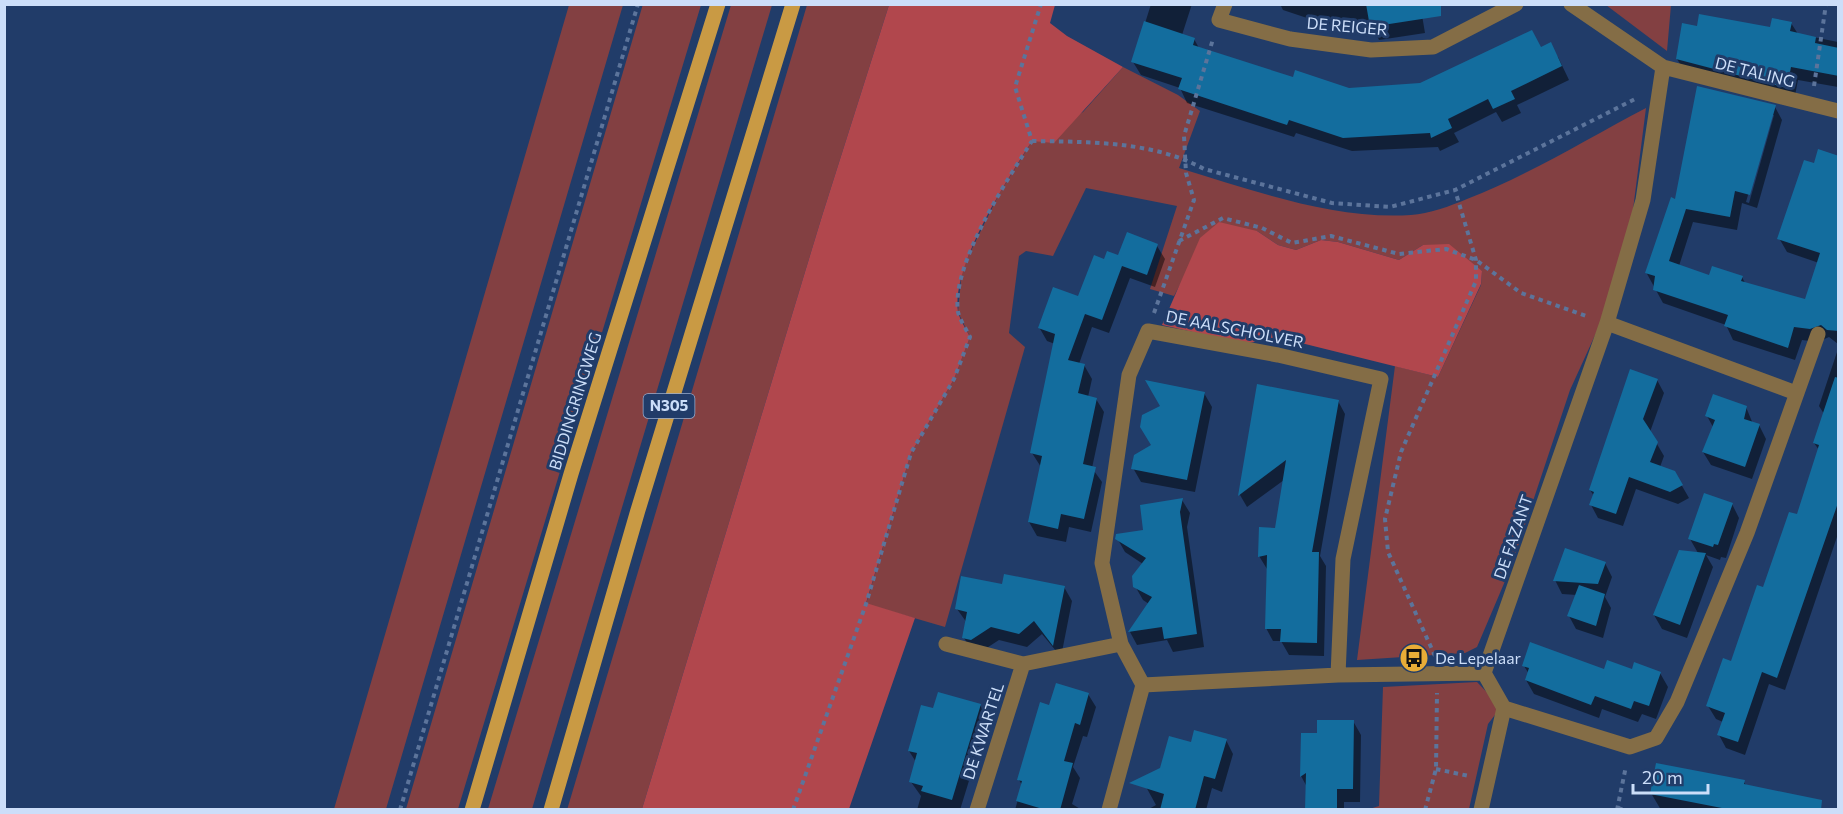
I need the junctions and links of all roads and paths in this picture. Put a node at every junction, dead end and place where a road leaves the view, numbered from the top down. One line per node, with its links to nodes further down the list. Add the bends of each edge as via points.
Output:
1 (638, 4): 35 (path)
2 (718, 4): 36 (main road, BIDDINGRINGWEG, via 571,474)
3 (793, 4): 37 (main road, N305)
4 (1041, 4): 13 (path, via 1015,87)
5 (1225, 4): 9 (street)
6 (1516, 4): 9 (street, DE REIGER, via 1433,47 1371,50 1290,39)
7 (1571, 4): 10 (street)
8 (1826, 4): 11 (path)
9 (1219, 20): 14 (path, via 1184,136)
10 (1664, 67): 11 (street, DE TALING); 15 (path, via 1638,98); 18 (street, DE FAZANT, via 1643,200)
11 (1811, 104): 12 (street, DE TALING)
12 (1839, 111)
13 (1032, 141): 14 (path, via 1105,142); 33 (path, via 999,194 962,270 958,312 970,337 954,380 911,453 866,604)
14 (1185, 158): 15 (path, via 1204,169 1332,203 1390,207); 16 (path, via 1194,200)
15 (1455, 190): 17 (path)
16 (1179, 241): 17 (path, via 1223,218 1262,228 1292,243 1331,236 1399,255 1446,249); 19 (path)
17 (1476, 260): 18 (path, via 1521,293); 25 (path, via 1476,281 1401,452 1385,519 1388,552 1434,649)
18 (1607, 323): 21 (street); 26 (street, DE FAZANT)
19 (1148, 331): 23 (street, DE AALSCHOLVER, via 1129,375 1102,563); 27 (street, DE AALSCHOLVER, via 1278,354 1381,379 1343,559)
20 (1818, 334): 21 (street)
21 (1796, 393): 30 (street, via 1748,532 1677,702 1656,738)
22 (946, 644): 24 (street, DE KWARTEL)
23 (1121, 644): 24 (street, DE KWARTEL); 28 (street, DE AALSCHOLVER)
24 (1023, 664): 38 (street, DE KWARTEL)
25 (1437, 673): 26 (street); 27 (street); 31 (path)
26 (1484, 673): 29 (street)
27 (1338, 675): 28 (street)
28 (1143, 685): 39 (street)
29 (1504, 708): 30 (street); 32 (street)
30 (1630, 747): 34 (path)
31 (1436, 769): 32 (path); 40 (path)
32 (1487, 781): 41 (street)
33 (793, 809)
34 (1618, 809): 42 (path)
35 (399, 810)
36 (472, 810)
37 (550, 810)
38 (977, 810)
39 (1109, 810)
40 (1425, 810)
41 (1480, 810)
42 (1624, 810)

